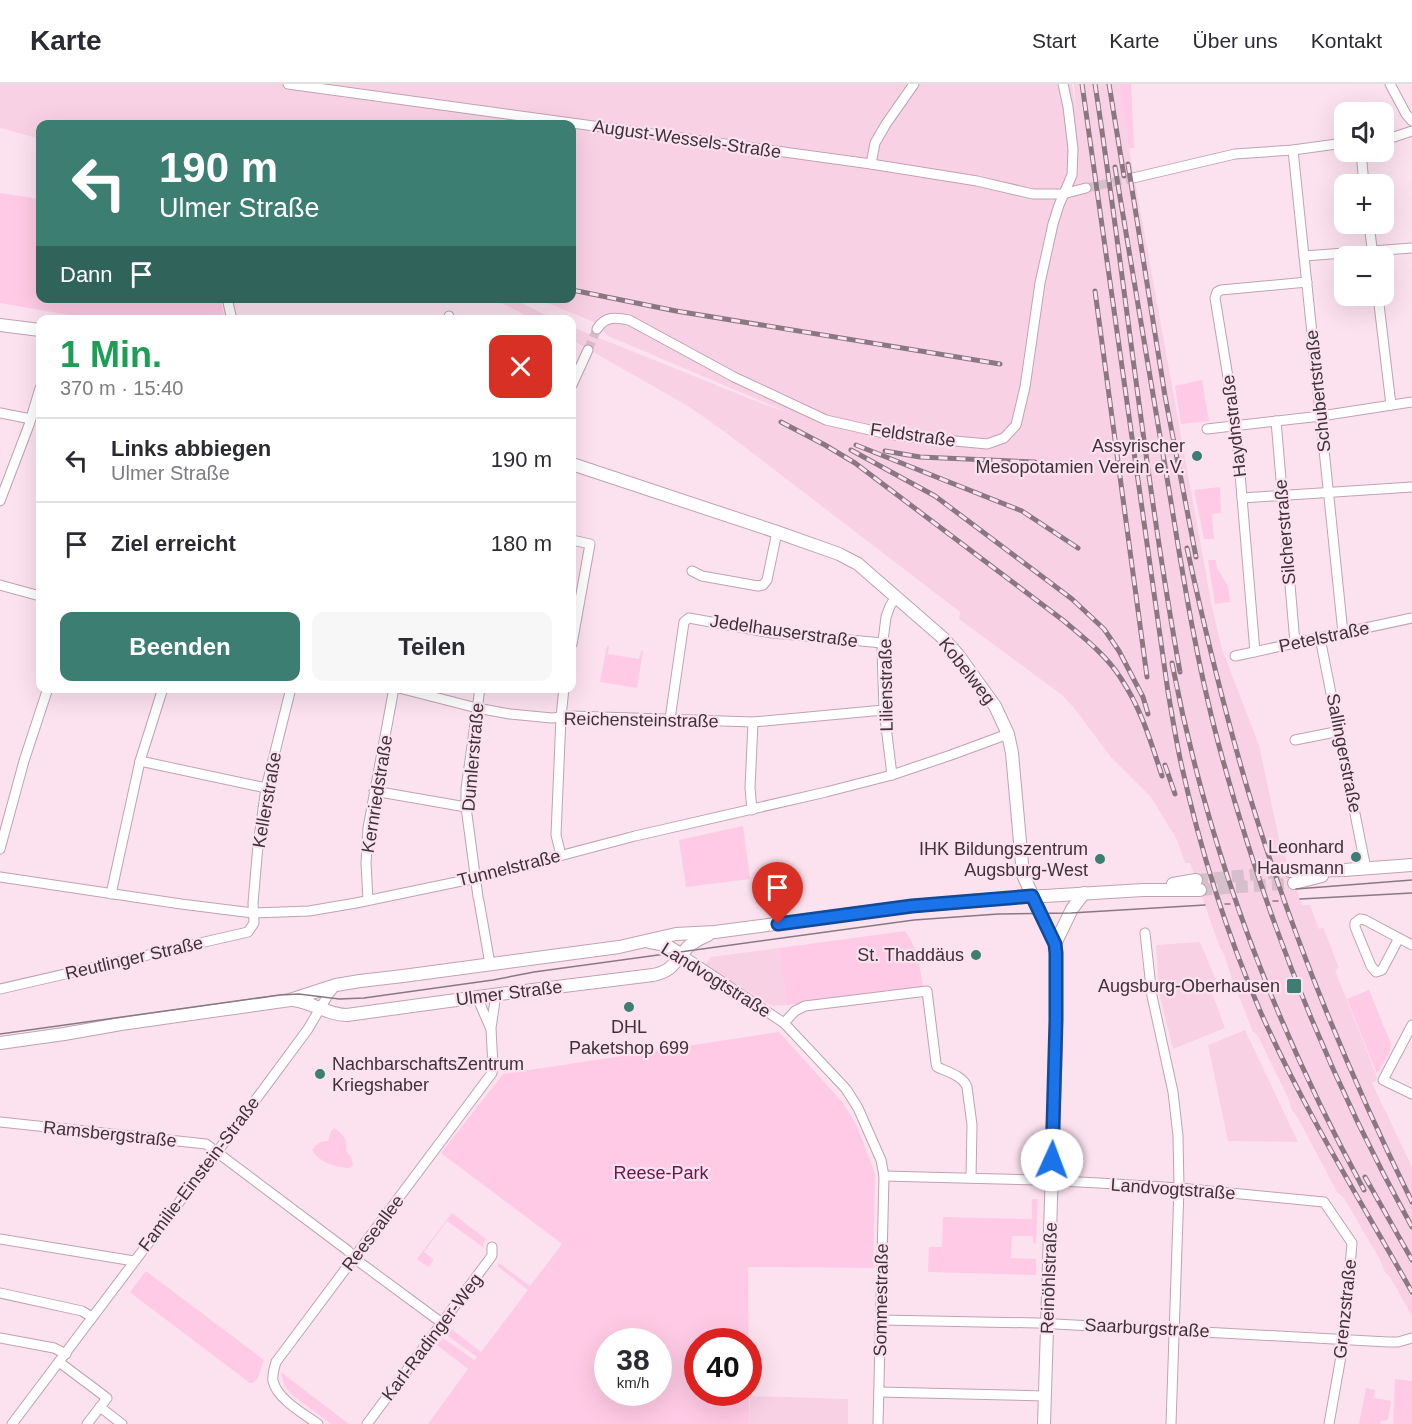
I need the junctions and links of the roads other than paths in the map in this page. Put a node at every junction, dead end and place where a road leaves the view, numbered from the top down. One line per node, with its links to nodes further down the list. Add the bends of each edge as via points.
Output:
1 (288, 84): 5 (street, August-Wessels-Straße)
2 (914, 84): 12 (street, via 875,143)
3 (1064, 84): 15 (street, Feldstraße, via 1073,165)
4 (1390, 84): 6 (street)
5 (546, 120)
6 (1412, 121)
7 (576, 124): 12 (street, August-Wessels-Straße)
8 (1412, 131): 9 (street)
9 (1394, 136)
10 (1334, 144): 11 (street)
11 (1293, 150): 13 (street, via 1235,154); 19 (street, Schubertstraße)
12 (871, 164): 15 (street, August-Wessels-Straße, via 1033,194)
13 (1133, 178)
14 (1086, 188): 15 (street, August-Wessels-Straße)
15 (1063, 194): 23 (street, Feldstraße, via 1040,283 1016,425 1004,438 987,444 892,435 826,420 734,377 629,320 613,318)
16 (1412, 248): 17 (street)
17 (1394, 251)
18 (1334, 255): 19 (street)
19 (1304, 256): 20 (street, Schubertstraße)
20 (1307, 282): 31 (street, Schubertstraße); 34 (street, Haydnstraße, via 1217,292)
21 (1379, 306): 29 (street)
22 (0, 325): 24 (street)
23 (597, 329)
24 (36, 330)
25 (588, 350): 26 (street)
26 (576, 376)
27 (36, 402): 32 (street)
28 (1412, 402): 29 (street)
29 (1391, 405): 31 (street)
30 (0, 413): 32 (street)
31 (1321, 416): 33 (street); 38 (street, Schubertstraße)
32 (31, 419): 41 (street)
33 (1276, 421): 34 (street); 39 (street, Silcherstraße)
34 (1236, 426): 35 (street); 40 (street, Haydnstraße)
35 (1207, 429)
36 (576, 465): 42 (street, Kobelweg)
37 (1412, 487): 38 (street)
38 (1329, 493): 39 (street); 50 (street, Schubertstraße)
39 (1282, 496): 40 (street); 53 (street, Silcherstraße)
40 (1242, 498): 54 (street, Haydnstraße)
41 (0, 501)
42 (777, 532): 44 (street, via 763,585); 47 (street, Kobelweg, via 858,564)
43 (576, 541): 49 (street, via 590,544)
44 (692, 571)
45 (0, 585): 46 (street)
46 (36, 595)
47 (896, 597): 52 (street, Lilienstraße, via 886,617); 69 (street, Kobelweg, via 959,657 995,706)
48 (1412, 618): 50 (street, Petelstraße)
49 (576, 622)
50 (1343, 633): 51 (street, Petelstraße)
51 (1320, 638): 53 (street, Petelstraße); 68 (street, Sallingerstraße)
52 (883, 643): 64 (street, Lilienstraße); 66 (street, Jedelhauserstraße, via 772,633 686,619)
53 (1295, 643): 54 (street, Petelstraße)
54 (1255, 652): 55 (street, Petelstraße)
55 (1235, 656)
56 (46, 693): 77 (street)
57 (161, 693): 71 (street)
58 (290, 693): 73 (street, Kellerstraße)
59 (393, 693): 74 (street, Kernriedstraße)
60 (418, 693): 63 (street, Reichensteinstraße)
61 (479, 693): 63 (street, Dumlerstraße)
62 (563, 693): 65 (street)
63 (477, 708): 65 (street, Reichensteinstraße); 75 (street, Dumlerstraße)
64 (885, 710): 67 (street, Reichensteinstraße); 72 (street, Lilienstraße)
65 (561, 717): 66 (street, Reichensteinstraße); 78 (street, via 556,835)
66 (670, 720): 67 (street, Reichensteinstraße)
67 (753, 722): 76 (street)
68 (1340, 731): 70 (street); 80 (street, Sallingerstraße)
69 (1008, 734): 72 (street, Tunnelstraße); 87 (street, Kobelweg, via 1023,875)
70 (1295, 740)
71 (140, 761): 73 (street); 86 (street)
72 (892, 775): 76 (street, Tunnelstraße)
73 (266, 788): 89 (street, Kellerstraße)
74 (374, 791): 75 (street); 88 (street, Kernriedstraße, via 368,828)
75 (466, 807): 83 (street, Dumlerstraße)
76 (752, 810): 78 (street, Tunnelstraße)
77 (0, 849)
78 (561, 855): 83 (street, Tunnelstraße)
79 (1412, 865): 80 (street)
80 (1366, 869): 82 (street)
81 (0, 877): 86 (street, Tunnelstraße)
82 (1292, 877)
83 (476, 878): 88 (street, Tunnelstraße); 97 (street, Dumlerstraße)
84 (1198, 885): 85 (street, Ulmer Straße)
85 (1084, 893): 87 (street, Ulmer Straße); 94 (street, Reinöhlstraße)
86 (111, 894): 89 (street, Tunnelstraße)
87 (1032, 896): 90 (street, Ulmer Straße, via 912,906); 94 (street, Reinöhlstraße)
88 (368, 900): 89 (street, Tunnelstraße, via 309,911)
89 (253, 913): 99 (street, Reutlinger Straße, via 254,923 248,932)
90 (715, 932): 93 (street, Ulmer Straße, via 676,934); 96 (street, Ulmer Straße, via 689,946)
91 (1145, 933): 114 (street, via 1152,996 1176,1105)
92 (1399, 938): 92 (street, via 1382,970 1376,972 1355,923 1360,919); 95 (street)
93 (647, 941): 96 (street, Landvogtstraße, via 666,945); 97 (street, Ulmer Straße)
94 (1055, 944): 113 (street, Reinöhlstraße)
95 (1412, 945)
96 (682, 956): 100 (street, Ulmer Straße, via 664,973); 104 (street, Landvogtstraße)
97 (490, 964): 98 (street, Ulmer Straße)
98 (336, 985): 102 (street, Ulmer Straße); 103 (street, Familie-Einstein-Straße)
99 (0, 989)
100 (496, 994): 101 (street, Ulmer Straße); 106 (street, Reeseallee)
101 (477, 997): 103 (street, Ulmer Straße, via 347,1015); 106 (street, Reeseallee)
102 (290, 1000): 103 (street, Ulmer Straße); 107 (street, Ulmer Straße)
103 (321, 1008): 110 (street, Familie-Einstein-Straße)
104 (784, 1023): 111 (street, Landvogtstraße, via 846,1089 881,1160); 112 (street, Landvogtstraße, via 805,1006 927,991 937,1067 962,1079 968,1087)
105 (1412, 1025): 108 (street, via 1383,1080)
106 (491, 1028): 118 (street, Reeseallee, via 492,1073)
107 (0, 1043)
108 (1412, 1095)
109 (0, 1122): 110 (street, Ramsbergstraße, via 195,1142)
110 (217, 1152): 118 (street, Ramsbergstraße); 119 (street, Familie-Einstein-Straße)
111 (884, 1176): 112 (street, Landvogtstraße); 122 (street, Sommestraße)
112 (971, 1178): 113 (street, Landvogtstraße)
113 (1052, 1180): 114 (street, Landvogtstraße); 124 (street, Reinöhlstraße)
114 (1179, 1188): 115 (street, Landvogtstraße); 125 (street)
115 (1324, 1202): 128 (street, Grenzstraße, via 1352,1243)
116 (0, 1239): 119 (street)
117 (492, 1247): 123 (street, Karl-Radinger-Weg, via 491,1257)
118 (354, 1256): 123 (street, Ramsbergstraße); 137 (street, Reeseallee, via 276,1362 274,1371 275,1388 282,1397)
119 (134, 1262): 121 (street, Familie-Einstein-Straße)
120 (0, 1293): 121 (street, via 82,1311)
121 (92, 1317): 129 (street, Familie-Einstein-Straße)
122 (881, 1320): 124 (street, Saarburgstraße); 131 (street, Sommestraße)
123 (442, 1323): 138 (street, Karl-Radinger-Weg)
124 (1047, 1323): 125 (street, Saarburgstraße); 132 (street, Reinöhlstraße)
125 (1173, 1330): 128 (street, Saarburgstraße); 141 (street)
126 (0, 1338): 129 (street, via 54,1348)
127 (1412, 1338): 128 (street, Saarburgstraße, via 1398,1342)
128 (1343, 1339): 142 (street, Grenzstraße)
129 (66, 1354): 130 (street, Familie-Einstein-Straße)
130 (60, 1362): 133 (street, via 107,1398); 134 (street, Familie-Einstein-Straße)
131 (879, 1392): 132 (street); 139 (street, Sommestraße)
132 (1045, 1396): 140 (street, Reinöhlstraße)
133 (100, 1407): 135 (street); 136 (street)
134 (12, 1424)
135 (87, 1424)
136 (122, 1424)
137 (318, 1424)
138 (367, 1424)
139 (878, 1424)
140 (1044, 1424)
141 (1171, 1424)
142 (1329, 1424)

